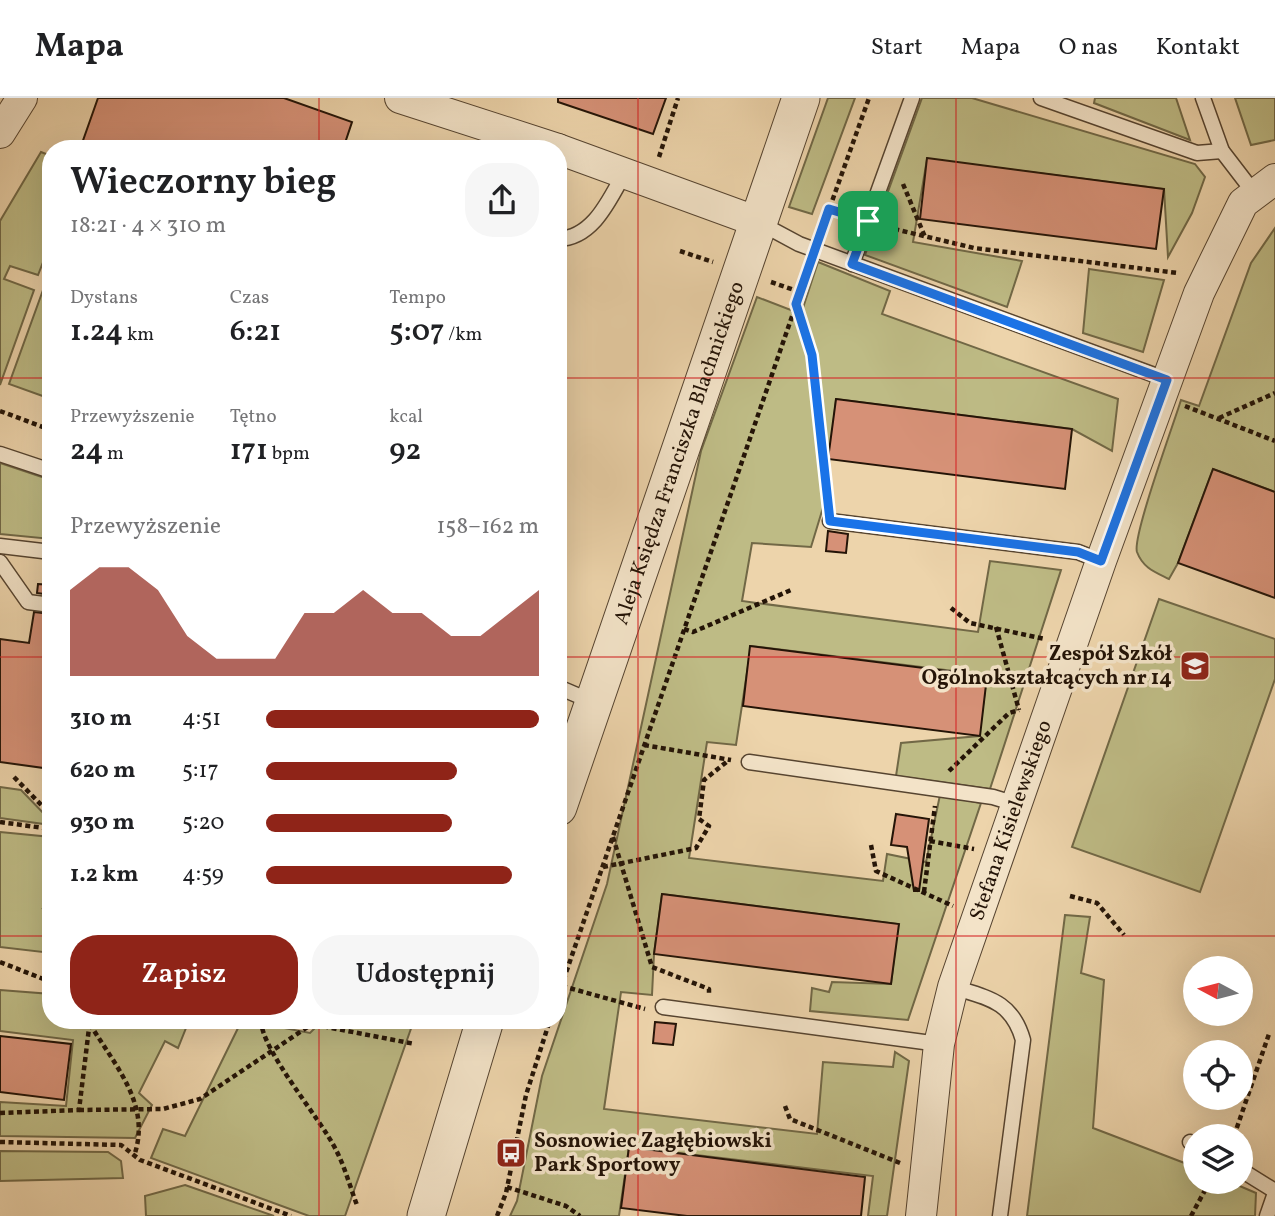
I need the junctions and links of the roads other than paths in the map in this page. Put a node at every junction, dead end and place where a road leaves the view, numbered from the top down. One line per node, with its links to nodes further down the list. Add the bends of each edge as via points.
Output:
1 (401, 98): 6 (street)
2 (801, 98): 11 (street, Aleja Księdza Franciszka Blachnickiego)
3 (912, 98): 13 (lane)
4 (1041, 98): 7 (lane, via 1197,153)
5 (1203, 98): 7 (lane)
6 (530, 140)
7 (1222, 151): 10 (lane)
8 (567, 152): 9 (street)
9 (625, 172): 11 (street); 12 (lane, via 586,230)
10 (1270, 184): 14 (street, Stefana Kisielewskiego, via 1243,203 1215,254)
11 (758, 222): 13 (lane); 24 (street, Aleja Księdza Franciszka Blachnickiego)
12 (567, 239)
13 (852, 264): 14 (lane)
14 (1164, 388): 20 (street, Stefana Kisielewskiego)
15 (0, 454): 16 (lane)
16 (42, 468)
17 (830, 521): 20 (lane, via 1078,552)
18 (0, 546): 19 (lane)
19 (42, 551)
20 (1101, 561): 27 (street, Stefana Kisielewskiego)
21 (0, 562): 22 (lane, via 28,602)
22 (42, 604)
23 (567, 691): 24 (lane)
24 (594, 702): 26 (street, Aleja Księdza Franciszka Blachnickiego)
25 (749, 762): 27 (lane)
26 (567, 781)
27 (1016, 804): 28 (street, Stefana Kisielewskiego)
28 (953, 987): 31 (street, Stefana Kisielewskiego); 36 (lane, via 1004,1006 1018,1021 1023,1040)
29 (663, 1007): 31 (lane)
30 (482, 1029): 34 (street)
31 (939, 1044): 35 (street, Stefana Kisielewskiego)
32 (1253, 1178): 33 (lane)
33 (1275, 1192): 37 (lane)
34 (426, 1216)
35 (920, 1216)
36 (1000, 1216)
37 (1267, 1216)

